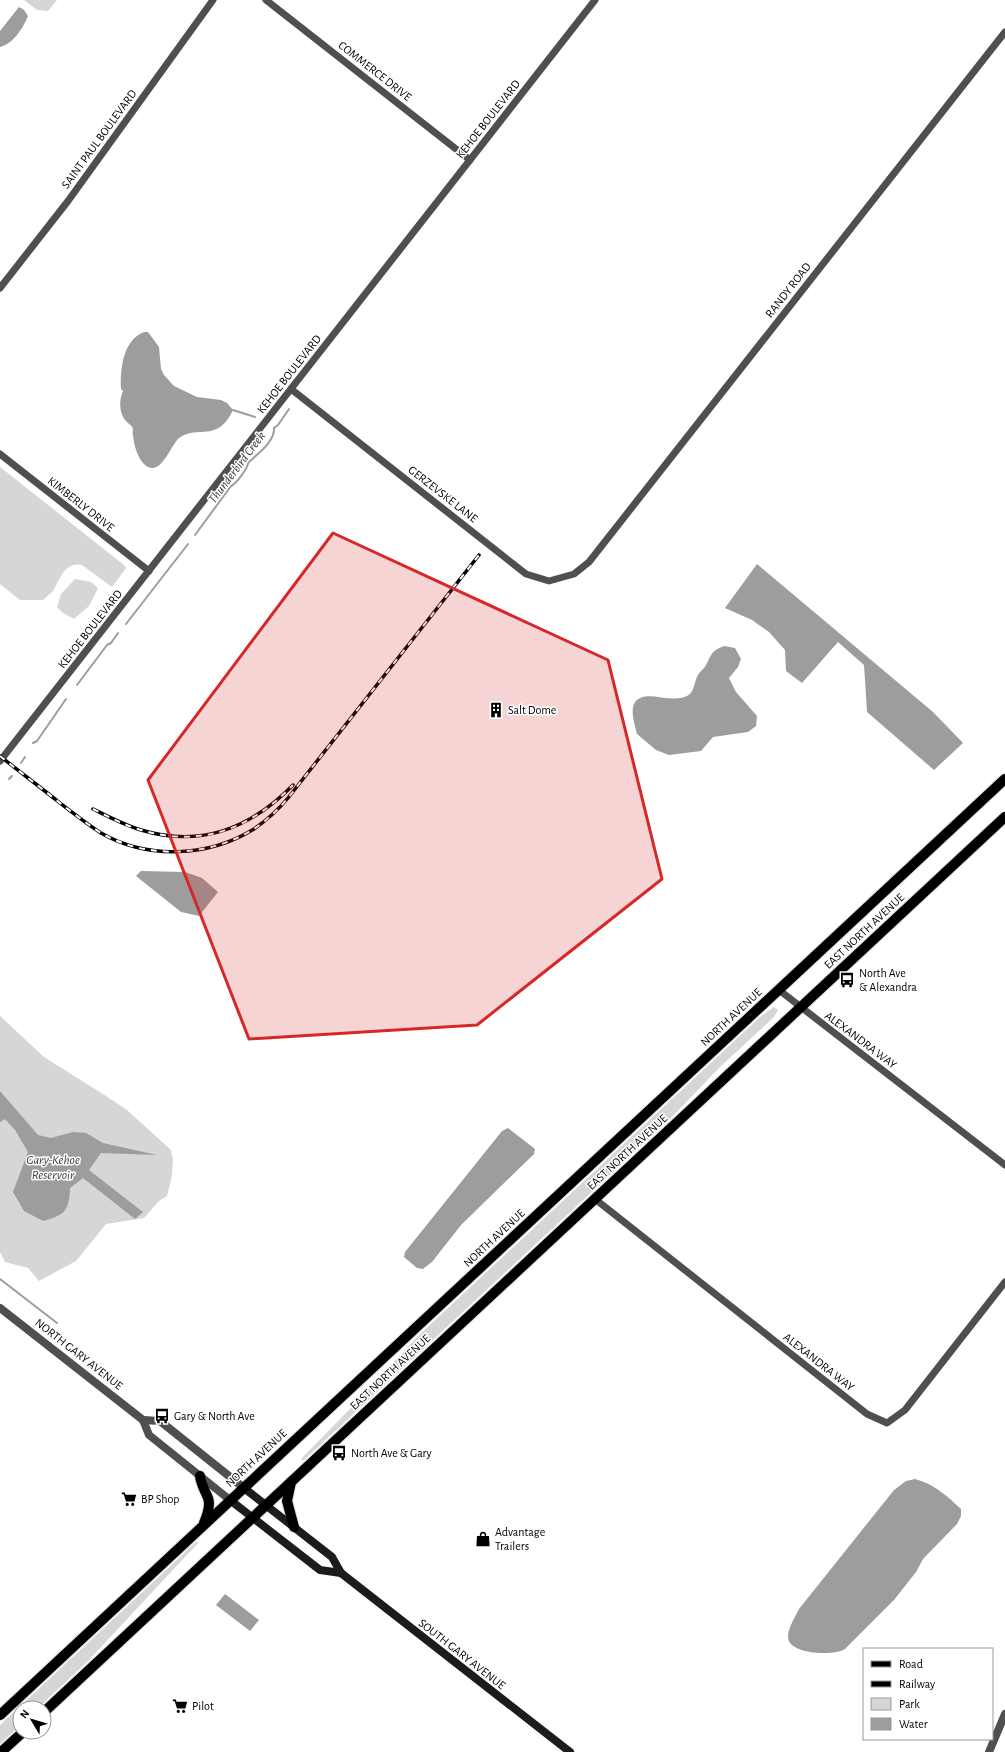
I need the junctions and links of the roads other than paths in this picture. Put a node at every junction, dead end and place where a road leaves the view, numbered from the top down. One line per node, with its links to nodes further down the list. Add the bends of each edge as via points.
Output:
1 (213, 0): 6 (street, SAINT PAUL BOULEVARD, via 68,201)
2 (266, 0): 5 (street, COMMERCE DRIVE)
3 (595, 0): 5 (street, KEHOE BOULEVARD)
4 (1005, 32): 9 (street, RANDY ROAD)
5 (470, 160): 7 (street, KEHOE BOULEVARD)
6 (0, 288)
7 (291, 389): 9 (street, GERZEVSKE LANE, via 526,574 549,581 574,574); 10 (street, KEHOE BOULEVARD)
8 (0, 454): 10 (street, KIMBERLY DRIVE)
9 (589, 562)
10 (149, 571): 11 (street, KEHOE BOULEVARD)
11 (0, 761)
12 (1005, 779): 14 (main road, NORTH AVENUE)
13 (1005, 817): 15 (main road, EAST NORTH AVENUE)
14 (780, 990): 15 (street, ALEXANDRA WAY); 23 (main road, NORTH AVENUE)
15 (801, 1007): 16 (street, ALEXANDRA WAY); 17 (main road, EAST NORTH AVENUE)
16 (1005, 1166)
17 (595, 1200): 18 (street, ALEXANDRA WAY, via 867,1414 887,1423 905,1410); 22 (main road, EAST NORTH AVENUE)
18 (1005, 1282)
19 (0, 1308): 20 (street, NORTH GARY AVENUE)
20 (144, 1420): 21 (street, NORTH GARY AVENUE, via 149,1435); 23 (street, NORTH GARY AVENUE, via 160,1422)
21 (200, 1476): 24 (street, NORTH GARY AVENUE); 27 (main road, via 208,1501)
22 (292, 1481): 25 (main road, EAST NORTH AVENUE); 28 (main road, via 287,1501)
23 (244, 1488): 24 (main road, NORTH AVENUE); 25 (main road, NORTH GARY AVENUE)
24 (230, 1500): 26 (main road, SOUTH GARY AVENUE); 27 (main road, NORTH AVENUE)
25 (266, 1505): 26 (main road); 28 (main road, SOUTH GARY AVENUE)
26 (252, 1517): 29 (main road, SOUTH GARY AVENUE, via 320,1570); 30 (main road)
27 (203, 1525): 32 (main road, NORTH AVENUE)
28 (294, 1527): 29 (main road, SOUTH GARY AVENUE, via 332,1557)
29 (341, 1573): 35 (main road, SOUTH GARY AVENUE)
30 (52, 1704)
31 (1005, 1714): 36 (street)
32 (0, 1715)
33 (14, 1740): 34 (main road)
34 (1, 1752)
35 (570, 1752)
36 (989, 1752)

